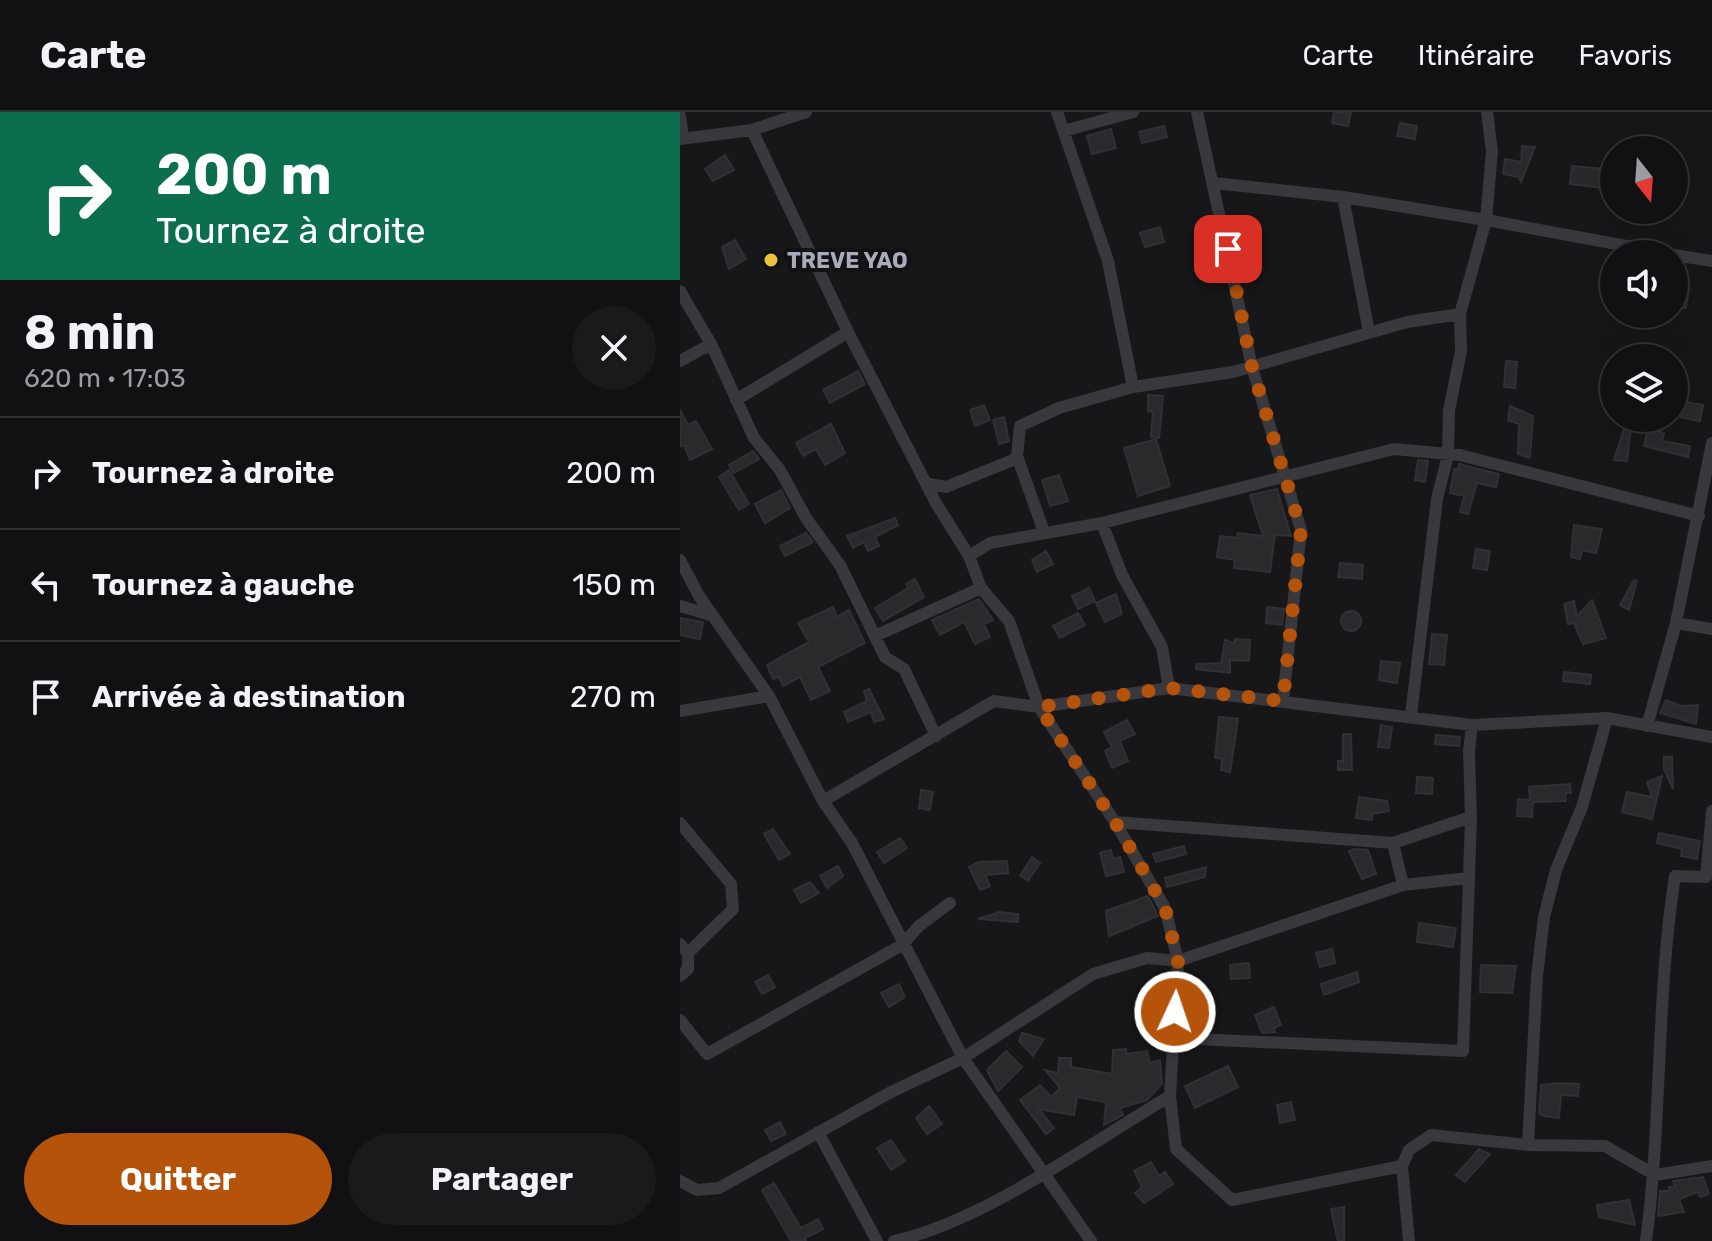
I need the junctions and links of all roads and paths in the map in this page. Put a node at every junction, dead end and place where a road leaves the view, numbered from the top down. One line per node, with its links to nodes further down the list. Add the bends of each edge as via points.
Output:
1 (806, 112): 7 (street)
2 (1057, 112): 8 (street)
3 (1133, 112): 8 (street)
4 (1197, 112): 10 (street)
5 (1487, 112): 12 (street, via 1492,151)
6 (680, 116): 9 (street)
7 (752, 130): 9 (street); 18 (street)
8 (1064, 131): 23 (street, via 1108,261)
9 (682, 138)
10 (1214, 183): 11 (street); 22 (street)
11 (1343, 197): 12 (street); 19 (street)
12 (1486, 220): 13 (street); 17 (street)
13 (1600, 241)
14 (1688, 257): 15 (street)
15 (1712, 261)
16 (680, 291): 20 (street)
17 (1460, 314): 19 (street); 26 (street, via 1461,351 1449,410)
18 (848, 332): 24 (street); 29 (street)
19 (1369, 332): 22 (street)
20 (711, 344): 21 (street); 24 (street)
21 (680, 361)
22 (1252, 367): 23 (street); 28 (street)
23 (1133, 387): 27 (street, via 1024,423 1018,432)
24 (736, 400): 40 (street, via 754,438 840,565)
25 (1712, 443): 30 (street)
26 (1448, 455): 28 (street, via 1394,449); 30 (street); 46 (street, via 1437,499)
27 (1017, 456): 29 (street, via 946,487); 32 (street)
28 (1287, 475): 31 (street); 43 (street, via 1301,530)
29 (929, 484): 33 (street)
30 (1699, 516): 38 (street)
31 (1102, 523): 32 (street); 41 (street, via 1122,575 1162,647)
32 (1044, 532): 33 (street, via 990,543)
33 (969, 556): 35 (street)
34 (680, 560): 37 (street)
35 (981, 588): 40 (street); 44 (street, via 1009,621)
36 (680, 606): 37 (street)
37 (712, 615): 42 (street)
38 (1676, 623): 39 (street); 49 (street)
39 (1712, 629)
40 (875, 636): 50 (street, via 885,657 904,669)
41 (1169, 688): 43 (street); 44 (street)
42 (769, 696): 45 (street); 52 (street)
43 (1283, 701): 46 (street)
44 (1039, 707): 50 (street, via 994,701); 55 (street)
45 (680, 711)
46 (1411, 715): 48 (street)
47 (1607, 718): 48 (street); 49 (street); 70 (street, via 1544,917)
48 (1472, 725): 54 (street)
49 (1647, 726): 51 (street)
50 (936, 736): 52 (street)
51 (1712, 737)
52 (823, 801): 61 (street, via 852,843)
53 (1712, 811): 74 (street, via 1706,877 1675,876 1667,927)
54 (1471, 817): 57 (street); 58 (street)
55 (1115, 822): 57 (street); 63 (street, via 1165,908)
56 (680, 823): 62 (street, via 731,884 733,909)
57 (1393, 843): 59 (street)
58 (1469, 878): 59 (street); 66 (street, via 1463,1051)
59 (1403, 885): 63 (street)
60 (950, 903): 61 (street)
61 (902, 945): 65 (street, via 707,1054); 67 (street)
62 (684, 948): 64 (street, via 688,969)
63 (1178, 961): 66 (street); 67 (street, via 1147,958 1093,974)
64 (680, 976)
65 (680, 1020)
66 (1174, 1038): 68 (street)
67 (963, 1058): 69 (street); 73 (street)
68 (1170, 1096): 71 (street, via 1176,1149 1232,1200); 73 (street)
69 (818, 1132): 75 (street, via 719,1188 697,1190); 77 (street)
70 (1528, 1145): 71 (street, via 1431,1135 1409,1150); 74 (street, via 1605,1146)
71 (1402, 1166): 80 (street)
72 (1712, 1166): 74 (street)
73 (1041, 1174): 76 (street); 79 (street)
74 (1655, 1175): 81 (street)
75 (680, 1181)
76 (932, 1237): 78 (street)
77 (877, 1241)
78 (894, 1241)
79 (1091, 1241)
80 (1409, 1241)
81 (1646, 1241)

